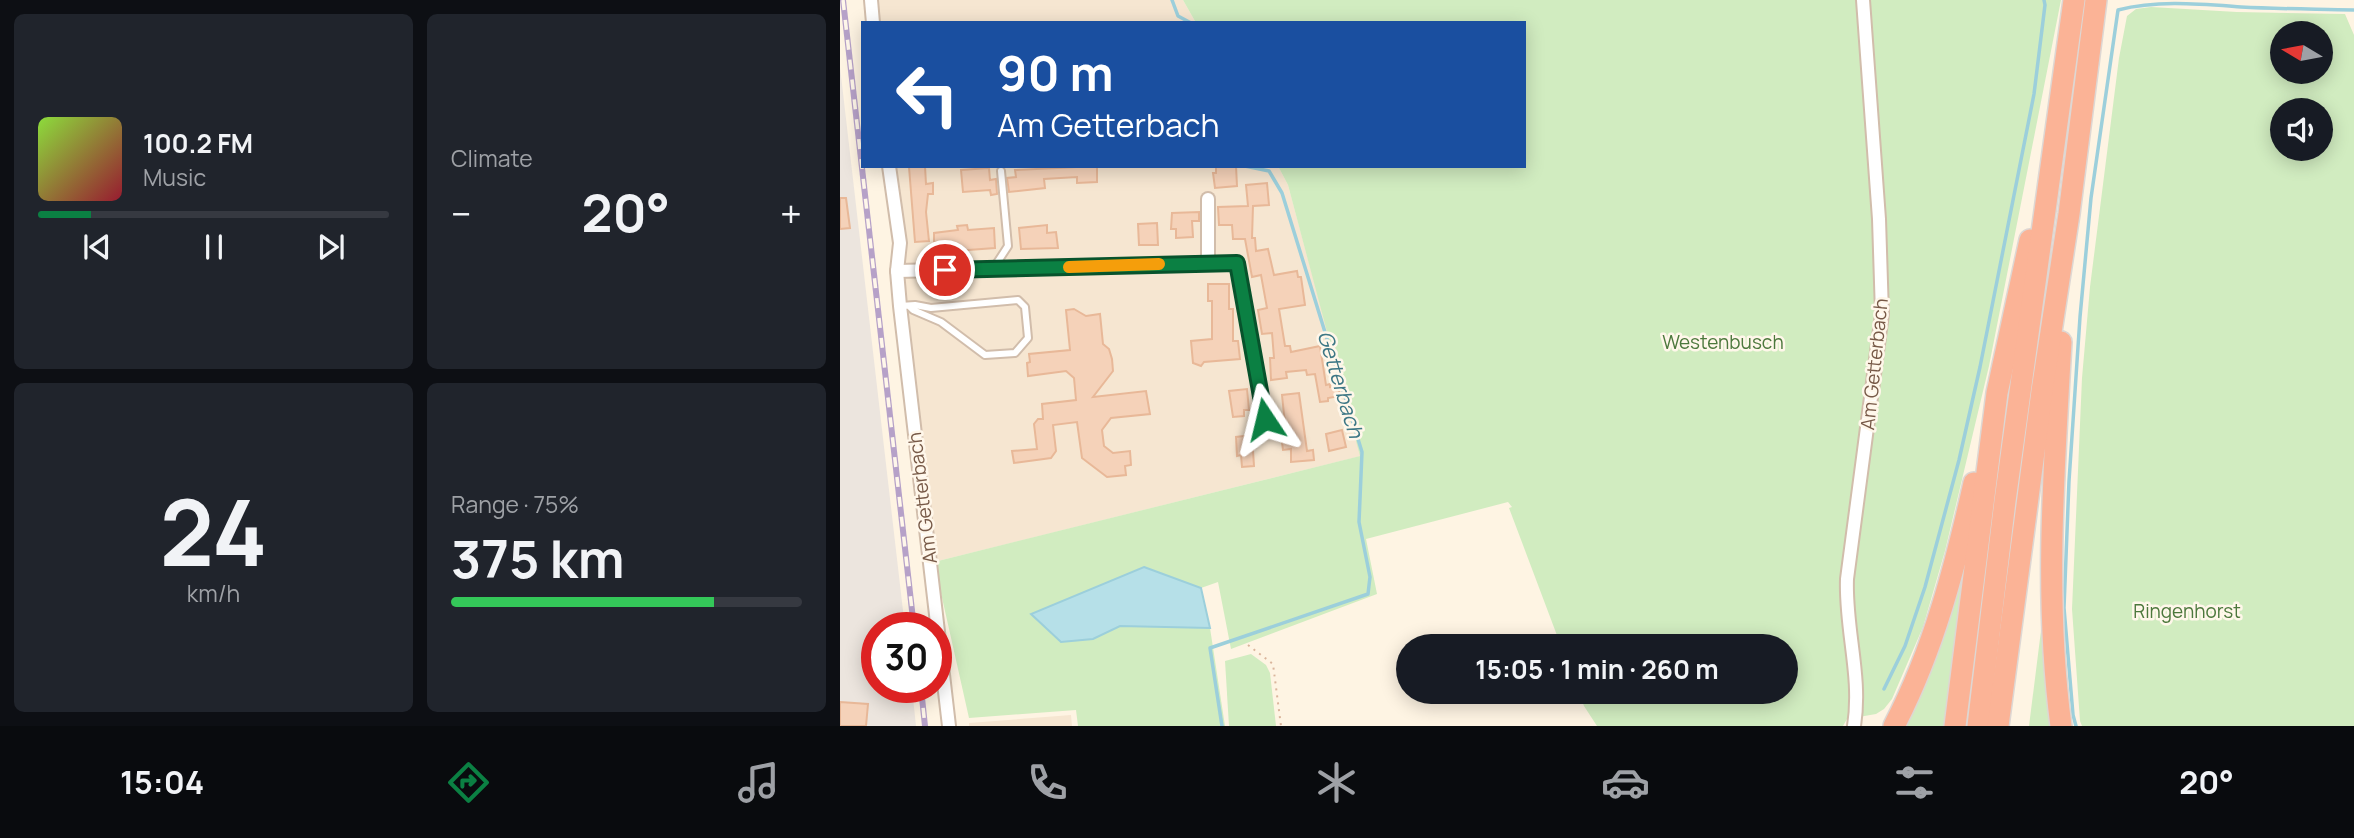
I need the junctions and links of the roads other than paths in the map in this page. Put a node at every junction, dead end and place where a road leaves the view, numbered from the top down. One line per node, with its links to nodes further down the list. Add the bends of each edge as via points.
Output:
1 (871, 0): 5 (street)
2 (1863, 0): 18 (street, Am Getterbach, via 1882,314 1847,579 1846,613 1858,694)
3 (2074, 0): 6 (highway)
4 (2096, 0): 10 (highway)
5 (873, 21)
6 (2055, 147): 15 (highway); 21 (highway)
7 (889, 168): 13 (street, Am Getterbach, via 900,243)
8 (1001, 171): 12 (lane, via 1008,246)
9 (1208, 199): 11 (street)
10 (2069, 214): 22 (highway); 23 (highway, via 2051,568 2054,663)
11 (1208, 263): 12 (street); 16 (street, via 1237,263)
12 (993, 269): 13 (street)
13 (897, 271): 14 (street, Am Getterbach)
14 (905, 306): 14 (lane, via 941,322 985,355 1015,353 1028,338 1025,307 1018,300); 17 (street, Am Getterbach)
15 (1997, 393): 19 (highway, via 1938,622); 20 (highway)
16 (1265, 419)
17 (949, 726)
18 (1854, 726)
19 (1894, 726)
20 (1955, 726)
21 (1978, 726)
22 (1998, 726)
23 (2062, 726)

